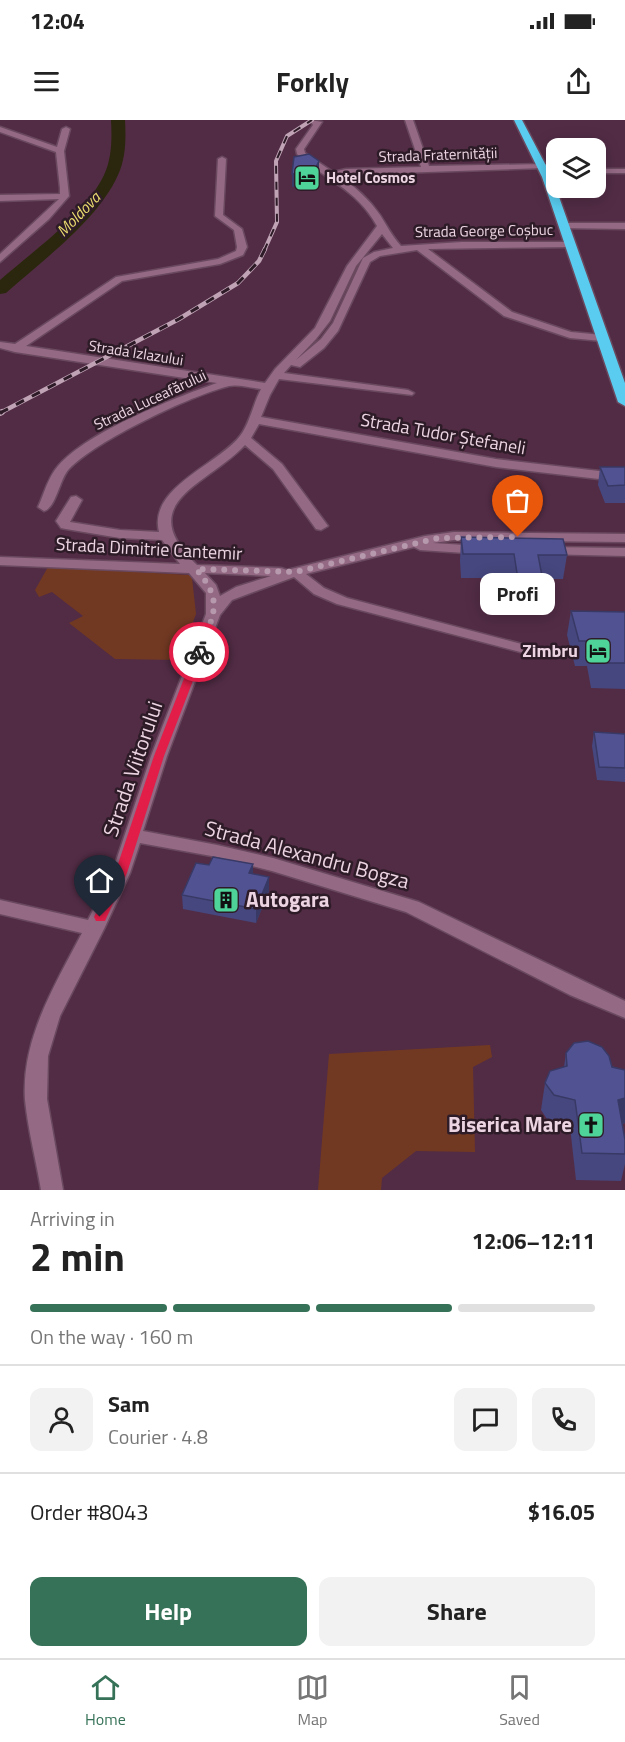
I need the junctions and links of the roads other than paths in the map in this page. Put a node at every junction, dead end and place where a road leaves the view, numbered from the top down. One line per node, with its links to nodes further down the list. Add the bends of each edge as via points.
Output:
1 (314, 120): 12 (street, via 317,125 300,149 305,157)
2 (409, 120): 8 (street)
3 (518, 120): 9 (highway)
4 (0, 129): 6 (street)
5 (66, 129): 6 (street)
6 (60, 151): 13 (street)
7 (222, 159): 24 (street, via 219,216 238,229 240,253 220,261 119,279)
8 (425, 168): 9 (street, Strada Fraternității); 12 (street, Strada Fraternității)
9 (544, 169): 16 (highway)
10 (606, 171): 11 (street)
11 (625, 171)
12 (334, 174): 15 (street)
13 (65, 196): 14 (street); 21 (street)
14 (0, 198)
15 (382, 225): 20 (street); 25 (street, via 355,260 320,329)
16 (564, 226): 17 (street); 18 (highway)
17 (625, 226)
18 (570, 244): 19 (street, Strada George Coșbuc); 22 (highway)
19 (419, 247): 20 (street, Strada George Coșbuc); 22 (street, via 508,314 570,334)
20 (398, 248): 25 (street, Strada George Coșbuc, via 367,259 334,330 315,351)
21 (0, 259)
22 (602, 338): 29 (highway)
23 (0, 345): 24 (street, Strada Izlazului)
24 (15, 349): 26 (street, Strada Izlazului)
25 (277, 375): 27 (street); 28 (street)
26 (230, 382): 27 (street, Strada Izlazului); 34 (street, Strada Luceafărului, via 122,430 71,460 61,470)
27 (268, 387): 30 (street)
28 (408, 393)
29 (625, 402)
30 (256, 420): 31 (street); 32 (street, Strada Tudor Ștefaneli, via 496,463)
31 (245, 440): 35 (street, via 263,452); 36 (street, via 176,495 165,515)
32 (625, 478)
33 (76, 500): 36 (street, via 63,521 66,525 120,534)
34 (44, 507)
35 (321, 526)
36 (166, 536): 41 (street, Strada Viitorului)
37 (625, 538): 38 (street, Strada Dimitrie Cantemir, via 454,536)
38 (408, 544): 39 (street, Strada Dimitrie Cantemir, via 456,550); 42 (street, Strada Dimitrie Cantemir)
39 (625, 552)
40 (0, 561): 41 (street, Strada Dimitrie Cantemir)
41 (196, 569): 42 (street, Strada Dimitrie Cantemir); 43 (street, Strada Viitorului, via 213,593)
42 (296, 572): 43 (street, Strada Dimitrie Cantemir, via 227,597); 44 (street, via 319,591 342,601)
43 (213, 614): 45 (street, Strada Viitorului, via 159,756)
44 (528, 651)
45 (134, 836): 47 (street, Strada Viitorului); 48 (street, Strada Alexandru Bogza, via 261,862 412,907)
46 (0, 907): 47 (street)
47 (95, 929): 49 (street, Strada Viitorului, via 50,1016 38,1056 36,1099)
48 (625, 1010)
49 (52, 1190)

